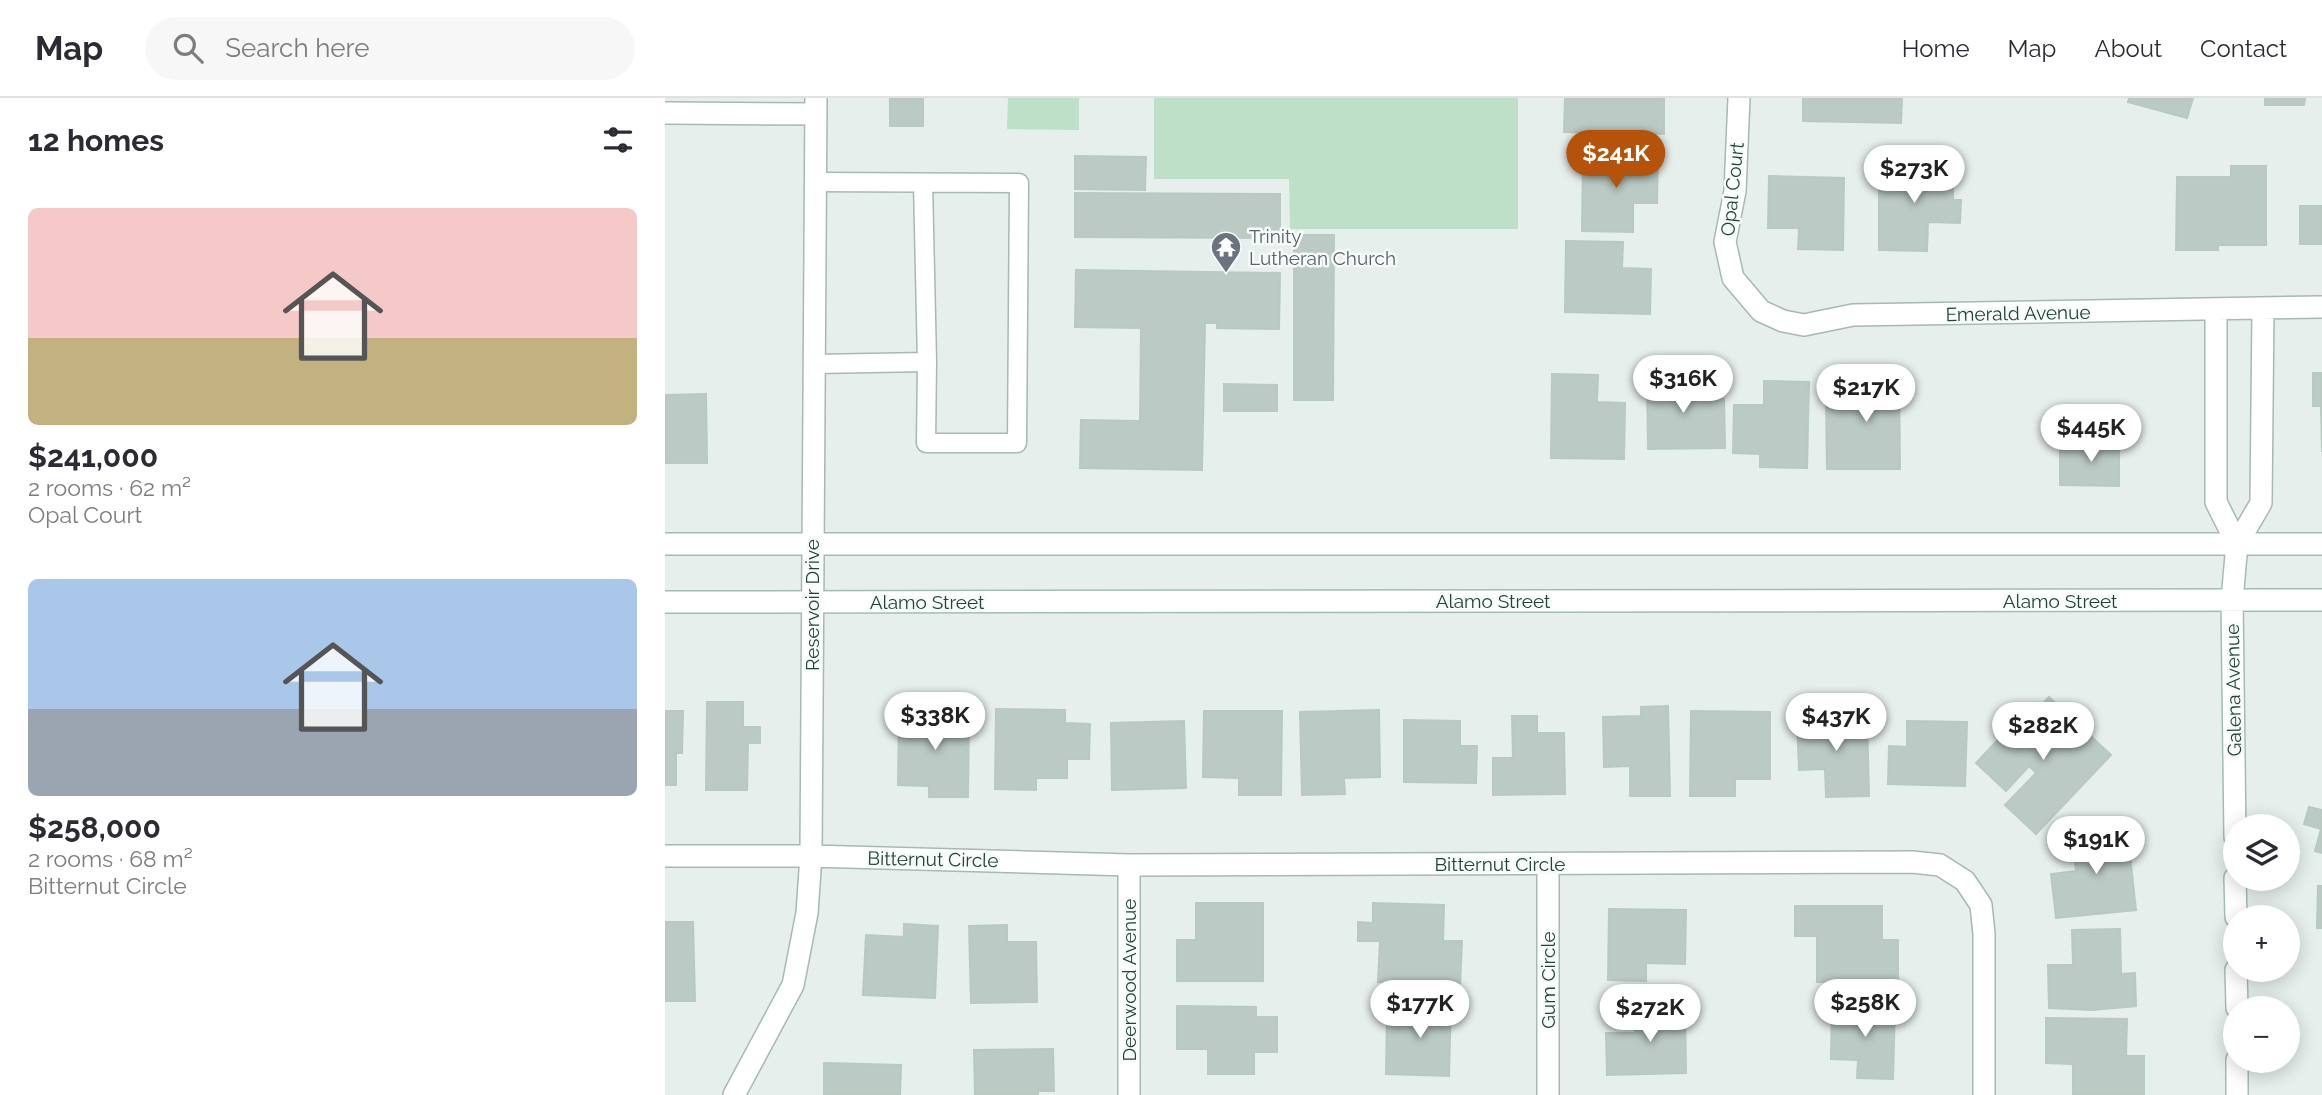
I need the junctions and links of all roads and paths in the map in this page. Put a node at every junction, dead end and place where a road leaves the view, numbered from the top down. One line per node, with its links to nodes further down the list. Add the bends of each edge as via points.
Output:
1 (1739, 98): 6 (street, Opal Court, via 1734,191 1725,242)
2 (816, 106): 3 (street); 4 (street, Reservoir Drive)
3 (665, 113)
4 (817, 182): 5 (lane); 11 (street, Reservoir Drive)
5 (923, 183): 10 (lane); 10 (lane, via 1019,183 1017,443 926,443)
6 (1733, 278): 9 (street, Emerald Avenue, via 1761,312 1804,325 1853,315)
7 (2322, 307): 8 (street, Emerald Avenue)
8 (2263, 309): 9 (street, Emerald Avenue); 13 (street, Galena Avenue, via 2261,503)
9 (2216, 310): 13 (street, via 2216,502)
10 (927, 362): 11 (lane)
11 (814, 364): 15 (street, Reservoir Drive)
12 (665, 544): 15 (street)
13 (2237, 544): 14 (street); 15 (street); 16 (street, Galena Avenue)
14 (2322, 544)
15 (811, 545): 19 (street, Reservoir Drive)
16 (2232, 600): 17 (street, Alamo Street); 19 (street, Alamo Street); 20 (street, Galena Avenue)
17 (2322, 600)
18 (665, 602): 19 (street, Alamo Street)
19 (811, 602): 22 (street, Reservoir Drive)
20 (2235, 814)
21 (665, 856): 22 (street, Bitternut Circle)
22 (811, 856): 23 (street, Bitternut Circle); 26 (street, Reservoir Drive, via 807,913 793,985)
23 (1129, 864): 24 (street, Bitternut Circle); 27 (street, Deerwood Avenue)
24 (1548, 864): 28 (street, Gum Circle); 29 (street, Bitternut Circle, via 1940,865 1965,881 1981,905 1985,934)
25 (2237, 1073): 30 (street)
26 (734, 1095)
27 (1129, 1095)
28 (1548, 1095)
29 (1984, 1095)
30 (2237, 1095)

